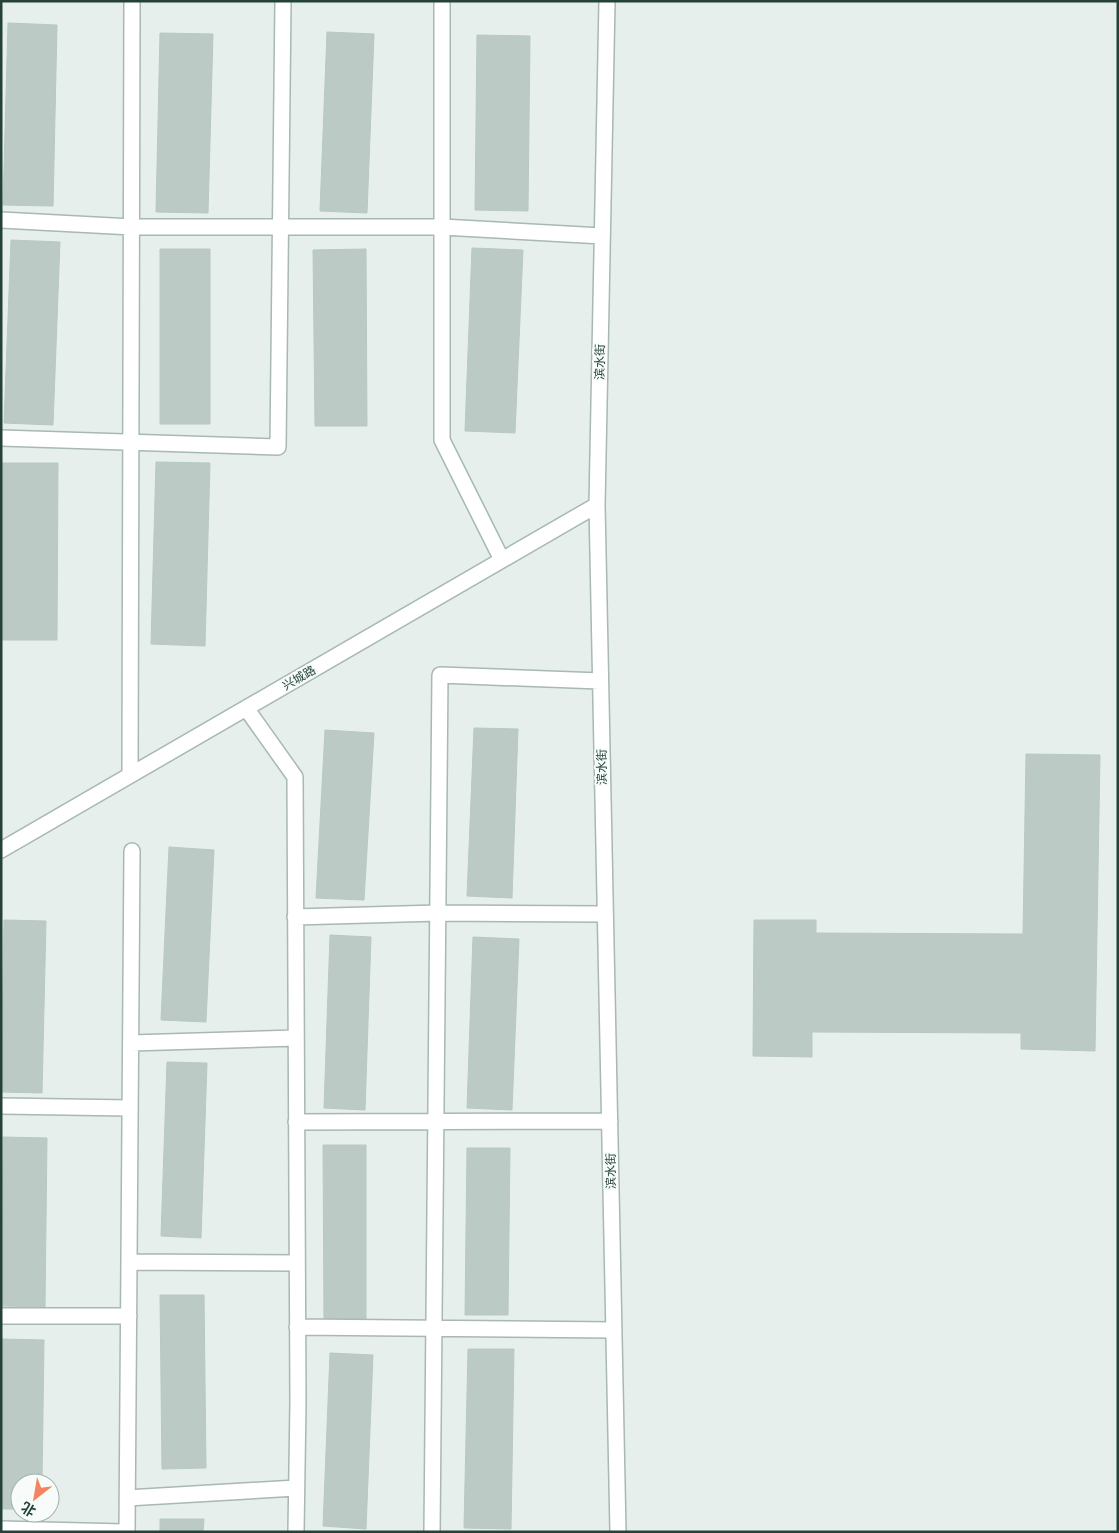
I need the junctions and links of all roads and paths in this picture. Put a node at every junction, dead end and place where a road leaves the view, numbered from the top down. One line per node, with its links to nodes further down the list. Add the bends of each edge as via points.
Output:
1 (132, 1): 6 (street)
2 (283, 1): 7 (street)
3 (442, 1): 8 (street)
4 (607, 1): 9 (street, 滨水街)
5 (1, 220): 6 (street)
6 (132, 226): 7 (street); 11 (street)
7 (280, 227): 8 (street); 11 (street, via 278,448)
8 (442, 227): 9 (street); 13 (street, via 442,440)
9 (602, 236): 12 (street, 滨水街)
10 (1, 438): 11 (street)
11 (131, 442): 16 (street)
12 (597, 505): 13 (street, 兴城路); 14 (street, 滨水街)
13 (502, 560): 15 (street, 兴城路)
14 (600, 681): 19 (street, via 440,675); 20 (street, 滨水街)
15 (246, 708): 16 (street, 兴城路); 21 (street, via 294,777)
16 (130, 775): 17 (street, 兴城路)
17 (1, 850)
18 (132, 851): 23 (street)
19 (438, 913): 20 (street); 21 (street); 28 (street)
20 (605, 914): 26 (street, 滨水街)
21 (295, 917): 22 (street)
22 (296, 1038): 23 (street); 27 (street)
23 (131, 1044): 25 (street)
24 (1, 1106): 25 (street)
25 (130, 1108): 29 (street)
26 (610, 1121): 28 (street); 35 (street, 滨水街)
27 (296, 1122): 28 (street); 30 (street)
28 (436, 1123): 34 (street)
29 (129, 1262): 30 (street); 32 (street)
30 (297, 1263): 33 (street)
31 (1, 1316): 32 (street)
32 (129, 1316): 37 (street)
33 (297, 1327): 34 (street); 36 (street)
34 (434, 1329): 35 (street); 41 (street)
35 (614, 1330): 42 (street, 滨水街)
36 (296, 1488): 37 (street); 40 (street)
37 (127, 1498): 39 (street)
38 (1, 1529): 39 (street)
39 (126, 1532)
40 (296, 1532)
41 (432, 1532)
42 (618, 1532)

